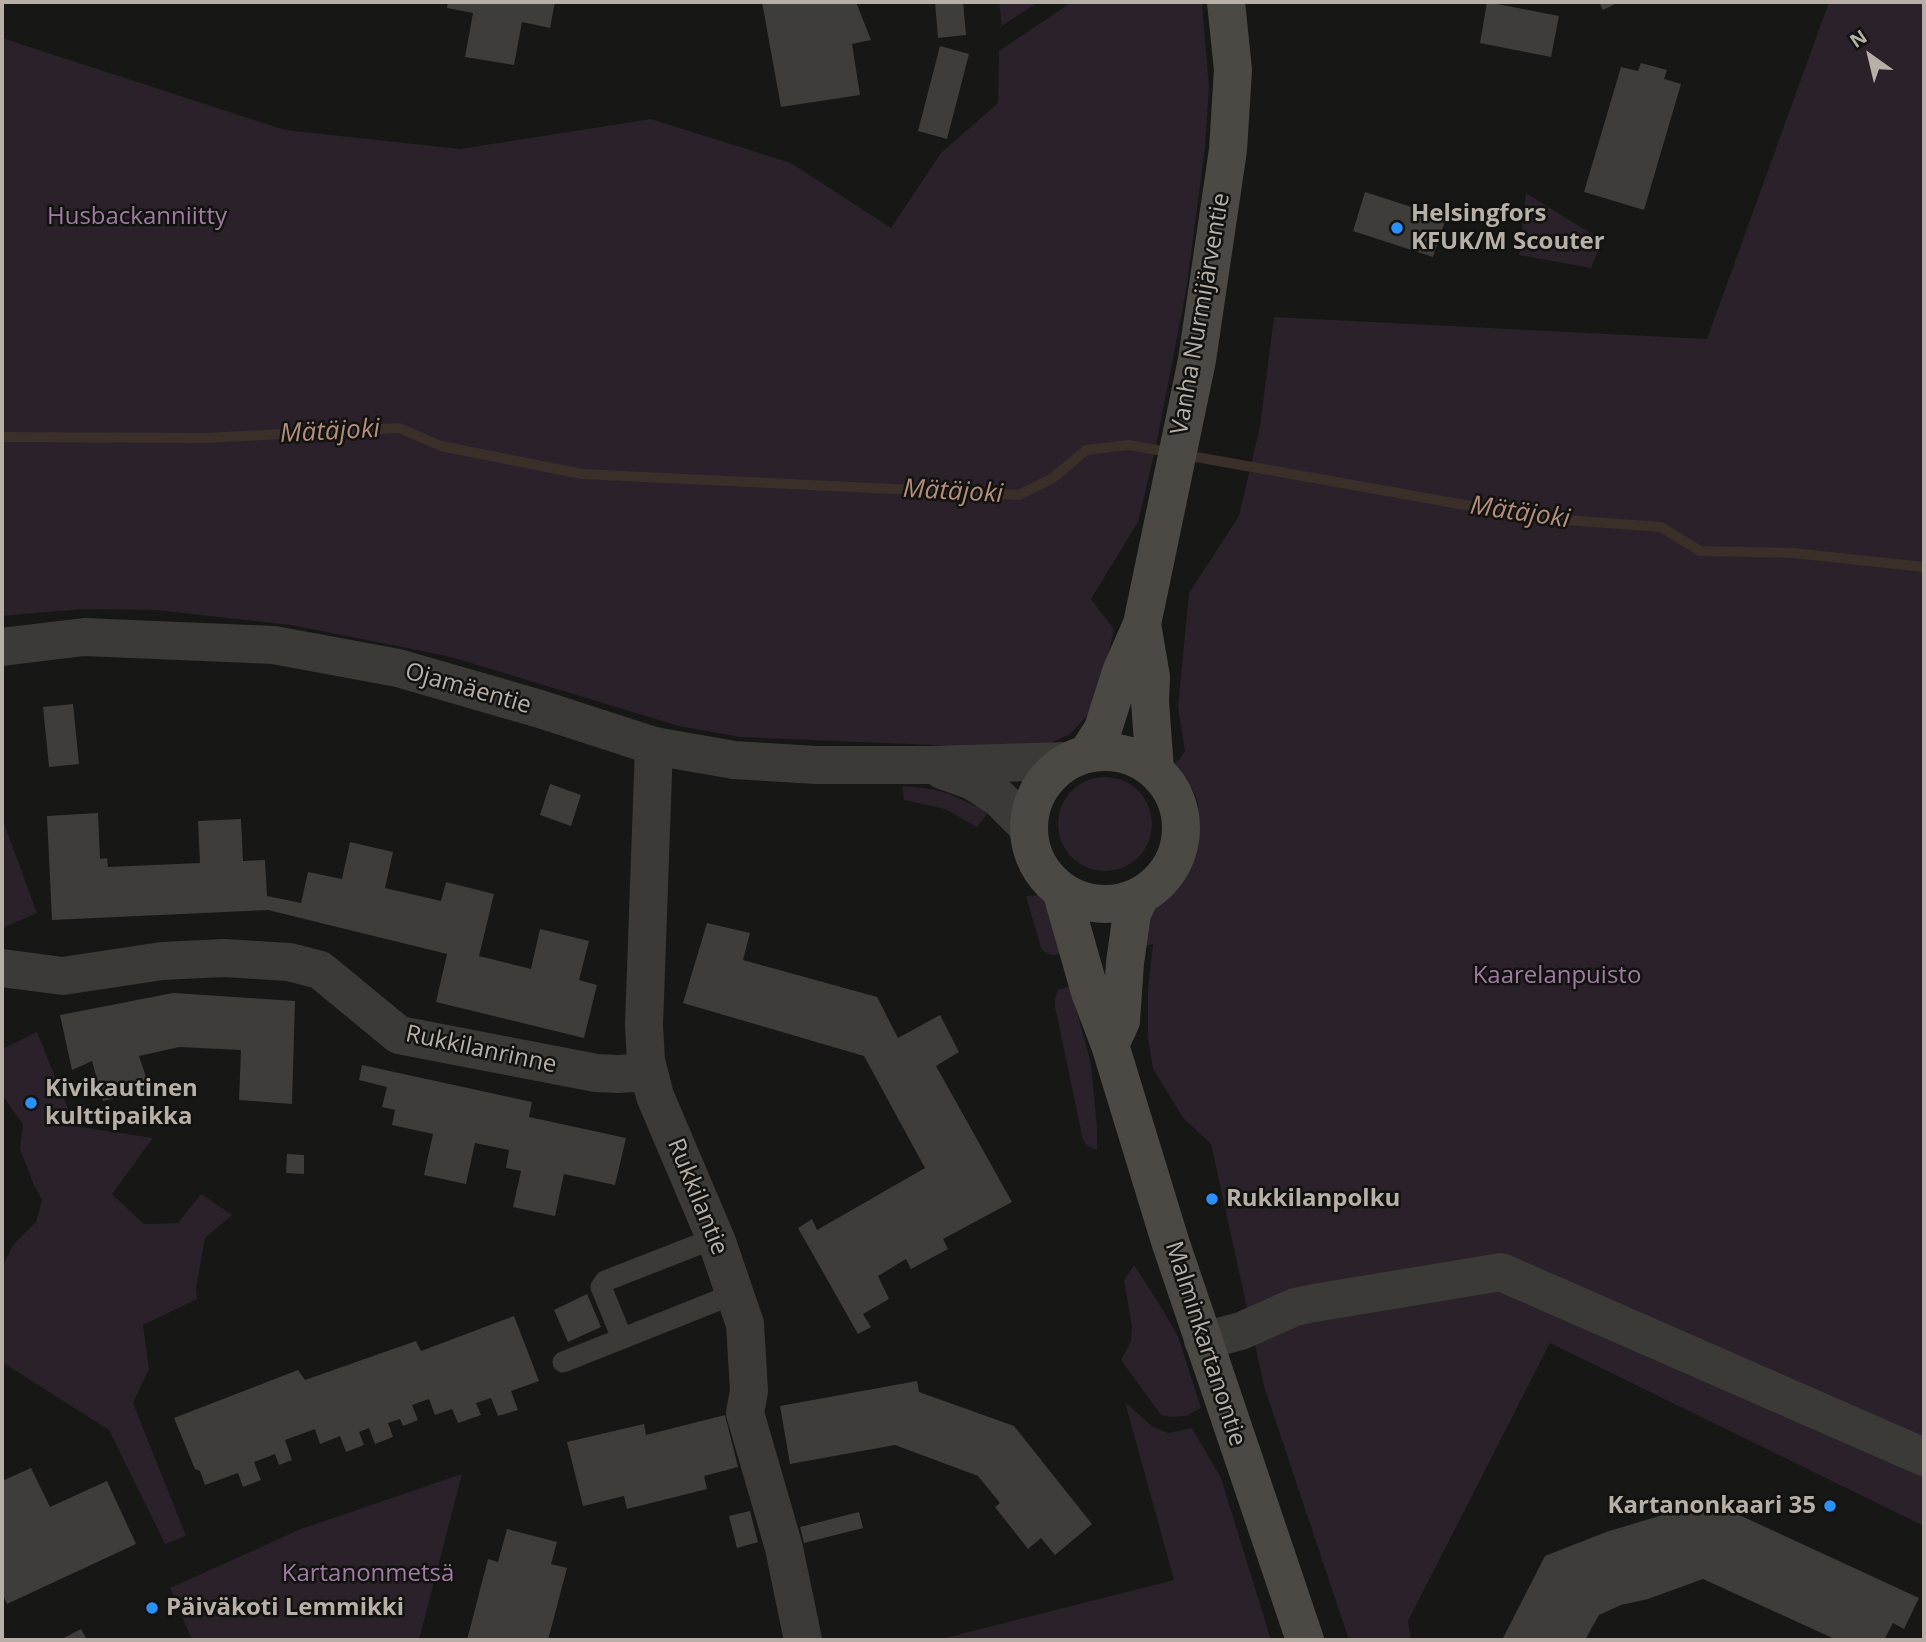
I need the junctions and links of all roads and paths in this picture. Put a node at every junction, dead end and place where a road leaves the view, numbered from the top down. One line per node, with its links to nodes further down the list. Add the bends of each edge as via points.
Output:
1 (1226, 2): 2 (main road, Vanha Nurmijärventie, via 1233,70 1228,150 1197,360)
2 (1142, 624): 5 (main road, Vanha Nurmijärventie, via 1103,729); 7 (main road, Vanha Nurmijärventie, via 1151,677)
3 (2, 646): 4 (street, Ojamäentie, via 84,637 274,645 398,668)
4 (654, 746): 6 (street, Ojamäentie, via 734,760); 13 (street, Rukkilantie, via 644,1025)
5 (1077, 758): 6 (street, Ojamäentie); 7 (main road, via 1111,751 1134,757); 8 (main road, via 1051,774 1039,789)
6 (930, 765): 8 (street, Ojamäentie, via 973,781 999,798)
7 (1155, 770): 10 (main road, via 1178,805 1179,846 1158,882)
8 (1029, 828): 9 (main road, via 1037,863)
9 (1061, 890): 10 (main road, via 1092,902 1125,901); 12 (main road, Malminkartanontie)
10 (1141, 895): 12 (main road, via 1132,913 1122,1021)
11 (2, 968): 13 (street, Rukkilanrinne, via 63,976 224,957 289,962 320,970 399,1035 596,1073)
12 (1110, 1045): 17 (main road, Malminkartanontie)
13 (649, 1072): 14 (street, Rukkilantie)
14 (715, 1238): 15 (street, Rukkilantie); 16 (lane, via 605,1281 601,1287)
15 (734, 1294): 16 (lane); 20 (street, Rukkilantie, via 745,1324 749,1391 745,1413 784,1548)
16 (622, 1338): 18 (lane)
17 (1203, 1341): 19 (street, via 1241,1331 1295,1307 1501,1272); 21 (main road, Malminkartanontie)
18 (563, 1362)
19 (1924, 1458)
20 (803, 1640)
21 (1305, 1640)

